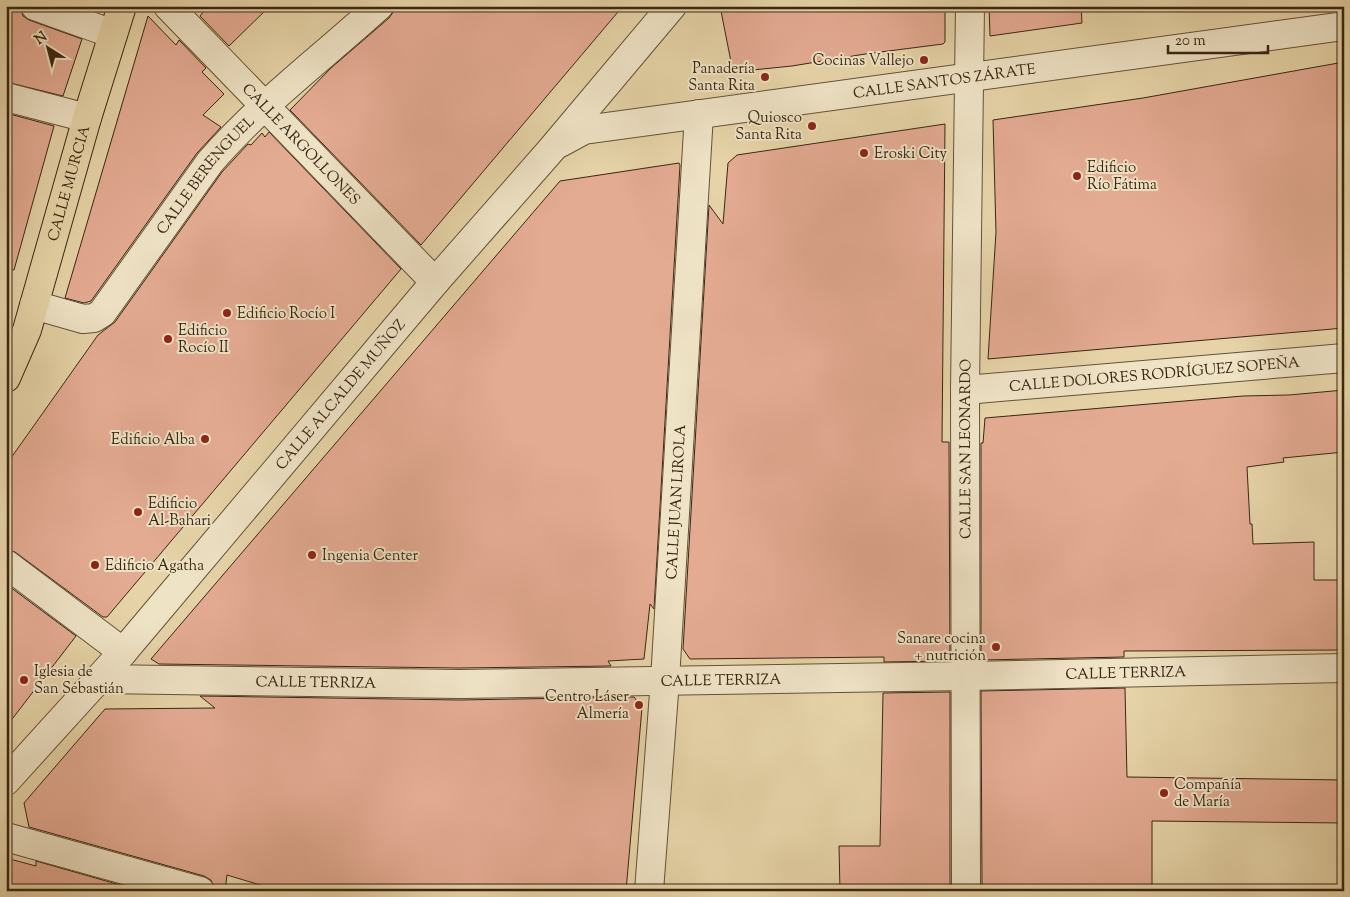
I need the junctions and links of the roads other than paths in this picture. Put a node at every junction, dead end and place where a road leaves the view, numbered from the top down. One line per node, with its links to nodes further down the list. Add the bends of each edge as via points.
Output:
1 (35, 6): 8 (street)
2 (122, 6): 8 (main road, CALLE MURCIA)
3 (379, 6): 12 (street, CALLE BERENGUEL)
4 (672, 6): 11 (street, CALLE ALCALDE MUÑOZ)
5 (970, 6): 9 (street, CALLE SAN LEONARDO)
6 (182, 11): 12 (street, CALLE ARGOLLONES)
7 (1344, 26): 9 (street, CALLE SANTOS ZÁRATE)
8 (113, 34): 14 (main road, CALLE MURCIA)
9 (968, 78): 13 (street, CALLE SANTOS ZÁRATE); 21 (street, CALLE SAN LEONARDO)
10 (6, 97): 14 (street)
11 (592, 100): 15 (street, via 589,115); 16 (street, CALLE ALCALDE MUÑOZ)
12 (264, 105): 17 (street, CALLE ARGOLLONES); 18 (street, CALLE BERENGUEL, via 210,162 102,313 83,319)
13 (699, 114): 15 (street, CALLE SANTOS ZÁRATE); 27 (street, CALLE JUAN LIROLA)
14 (87, 118): 18 (main road, CALLE MURCIA)
15 (609, 127): 16 (street, CALLE SANTOS ZÁRATE, via 584,130)
16 (551, 150): 17 (street, CALLE ALCALDE MUÑOZ)
17 (434, 282): 23 (street, CALLE ALCALDE MUÑOZ)
18 (34, 305): 20 (main road, CALLE MURCIA, via 27,330)
19 (1344, 358): 21 (street, CALLE DOLORES RODRÍGUEZ SOPEÑA)
20 (9, 364)
21 (965, 390): 25 (street, CALLE SAN LEONARDO)
22 (6, 564): 23 (street)
23 (123, 652): 26 (street, CALLE ALCALDE MUÑOZ)
24 (1344, 668): 25 (street, CALLE TERRIZA)
25 (964, 676): 27 (street, CALLE TERRIZA); 32 (street, CALLE SAN LEONARDO)
26 (100, 679): 27 (street, CALLE TERRIZA, via 449,684); 28 (street, CALLE ALCALDE MUÑOZ)
27 (665, 680): 31 (street, CALLE JUAN LIROLA)
28 (6, 781)
29 (6, 837): 30 (street)
30 (200, 891)
31 (649, 891)
32 (966, 891)

